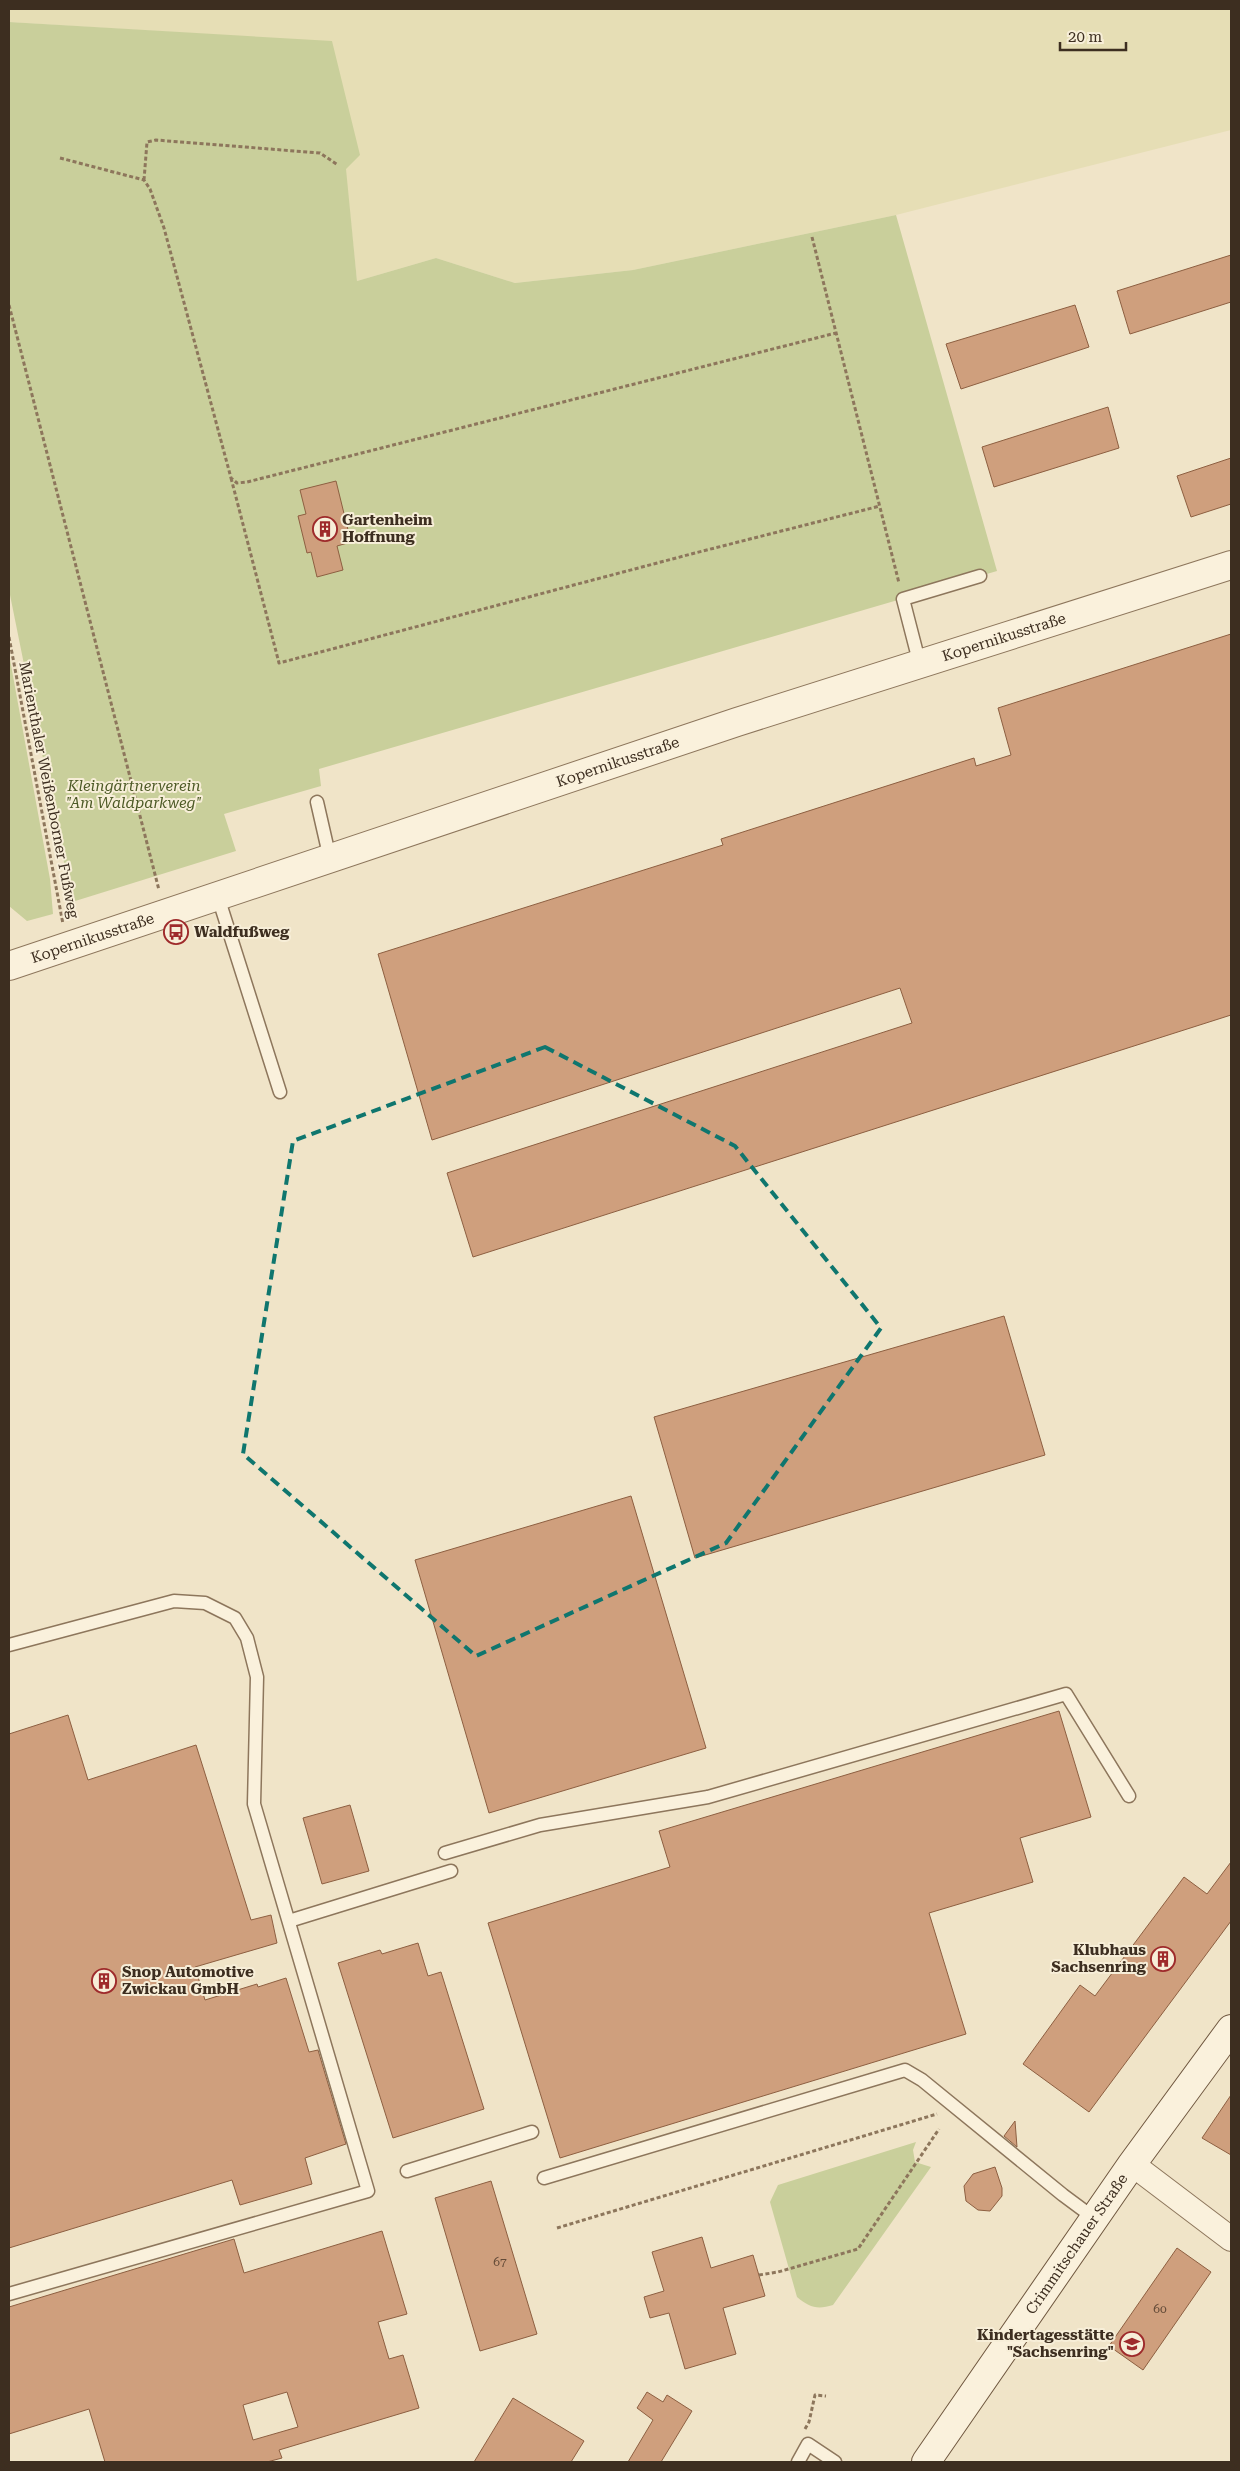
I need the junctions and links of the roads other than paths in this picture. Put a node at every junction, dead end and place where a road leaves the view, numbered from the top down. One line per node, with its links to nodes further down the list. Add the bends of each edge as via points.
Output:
1 (1231, 565): 3 (street, Kopernikusstraße)
2 (980, 576): 3 (lane, via 903,599)
3 (920, 665): 5 (street, Kopernikusstraße, via 737,722)
4 (316, 802): 5 (lane)
5 (330, 859): 6 (street, Kopernikusstraße)
6 (218, 897): 7 (street, Kopernikusstraße); 8 (lane)
7 (9, 966)
8 (280, 1092)
9 (9, 1645): 13 (lane, via 174,1601 205,1603 235,1618 247,1638 257,1677 254,1804)
10 (1129, 1796): 11 (lane, via 1066,1694 708,1797 540,1825)
11 (445, 1853)
12 (451, 1871): 13 (lane)
13 (288, 1921): 21 (lane, via 368,2191)
14 (1231, 2029): 16 (street, Crimmitschauer Straße)
15 (532, 2132): 17 (lane)
16 (1132, 2164): 19 (street, Crimmitschauer Straße); 20 (street)
17 (406, 2171)
18 (544, 2178): 19 (lane, via 905,2070 922,2080)
19 (1094, 2218): 24 (street, Crimmitschauer Straße)
20 (1231, 2239)
21 (9, 2294)
22 (798, 2462): 23 (lane, via 808,2444)
23 (835, 2462)
24 (926, 2462)

